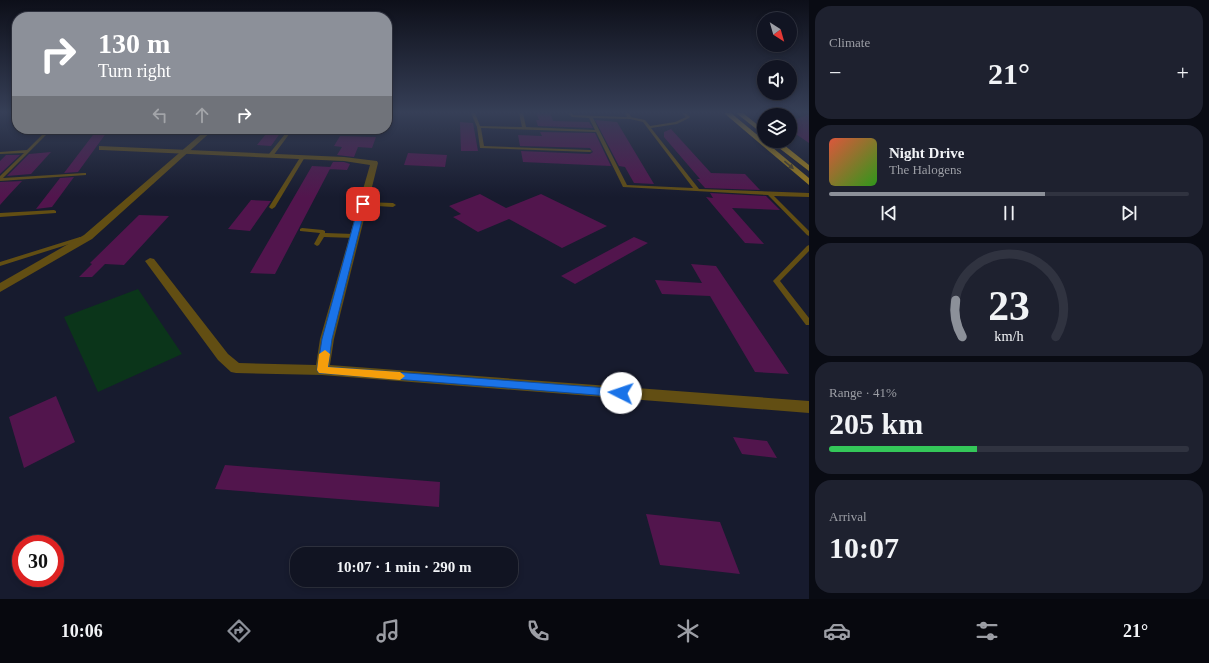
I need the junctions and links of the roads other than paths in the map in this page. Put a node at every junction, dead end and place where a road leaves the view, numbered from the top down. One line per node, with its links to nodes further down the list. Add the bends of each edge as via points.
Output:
1 (37, 141): 10 (lane)
2 (197, 141): 11 (street)
3 (282, 141): 14 (lane)
4 (481, 141): 12 (lane, via 482,147)
5 (602, 141): 20 (lane, via 625,186)
6 (659, 141): 20 (lane)
7 (760, 141): 19 (main road, one-way to 19)
8 (102, 148): 11 (street)
9 (783, 148): 16 (main road)
10 (28, 150): 13 (lane); 18 (lane)
11 (186, 151): 14 (street); 31 (street)
12 (590, 151)
13 (0, 153)
14 (271, 155): 15 (street)
15 (303, 157): 23 (street, via 374,163); 25 (lane)
16 (809, 169)
17 (84, 174): 18 (lane)
18 (0, 179)
19 (809, 182)
20 (697, 190): 21 (lane)
21 (769, 194): 22 (lane); 29 (lane)
22 (809, 195)
23 (363, 204): 24 (lane); 32 (street)
24 (393, 205)
25 (272, 207)
26 (54, 212): 27 (lane)
27 (0, 215)
28 (302, 230): 30 (lane, via 323,232)
29 (809, 234)
30 (322, 235): 32 (lane); 33 (lane)
31 (88, 236): 36 (lane); 37 (street)
32 (354, 236): 39 (street, via 327,339)
33 (317, 244)
34 (809, 247): 38 (lane, via 776,281)
35 (150, 261): 39 (street, via 223,357 236,368)
36 (0, 264)
37 (0, 288)
38 (809, 323)
39 (322, 370): 40 (street)
40 (809, 407)

